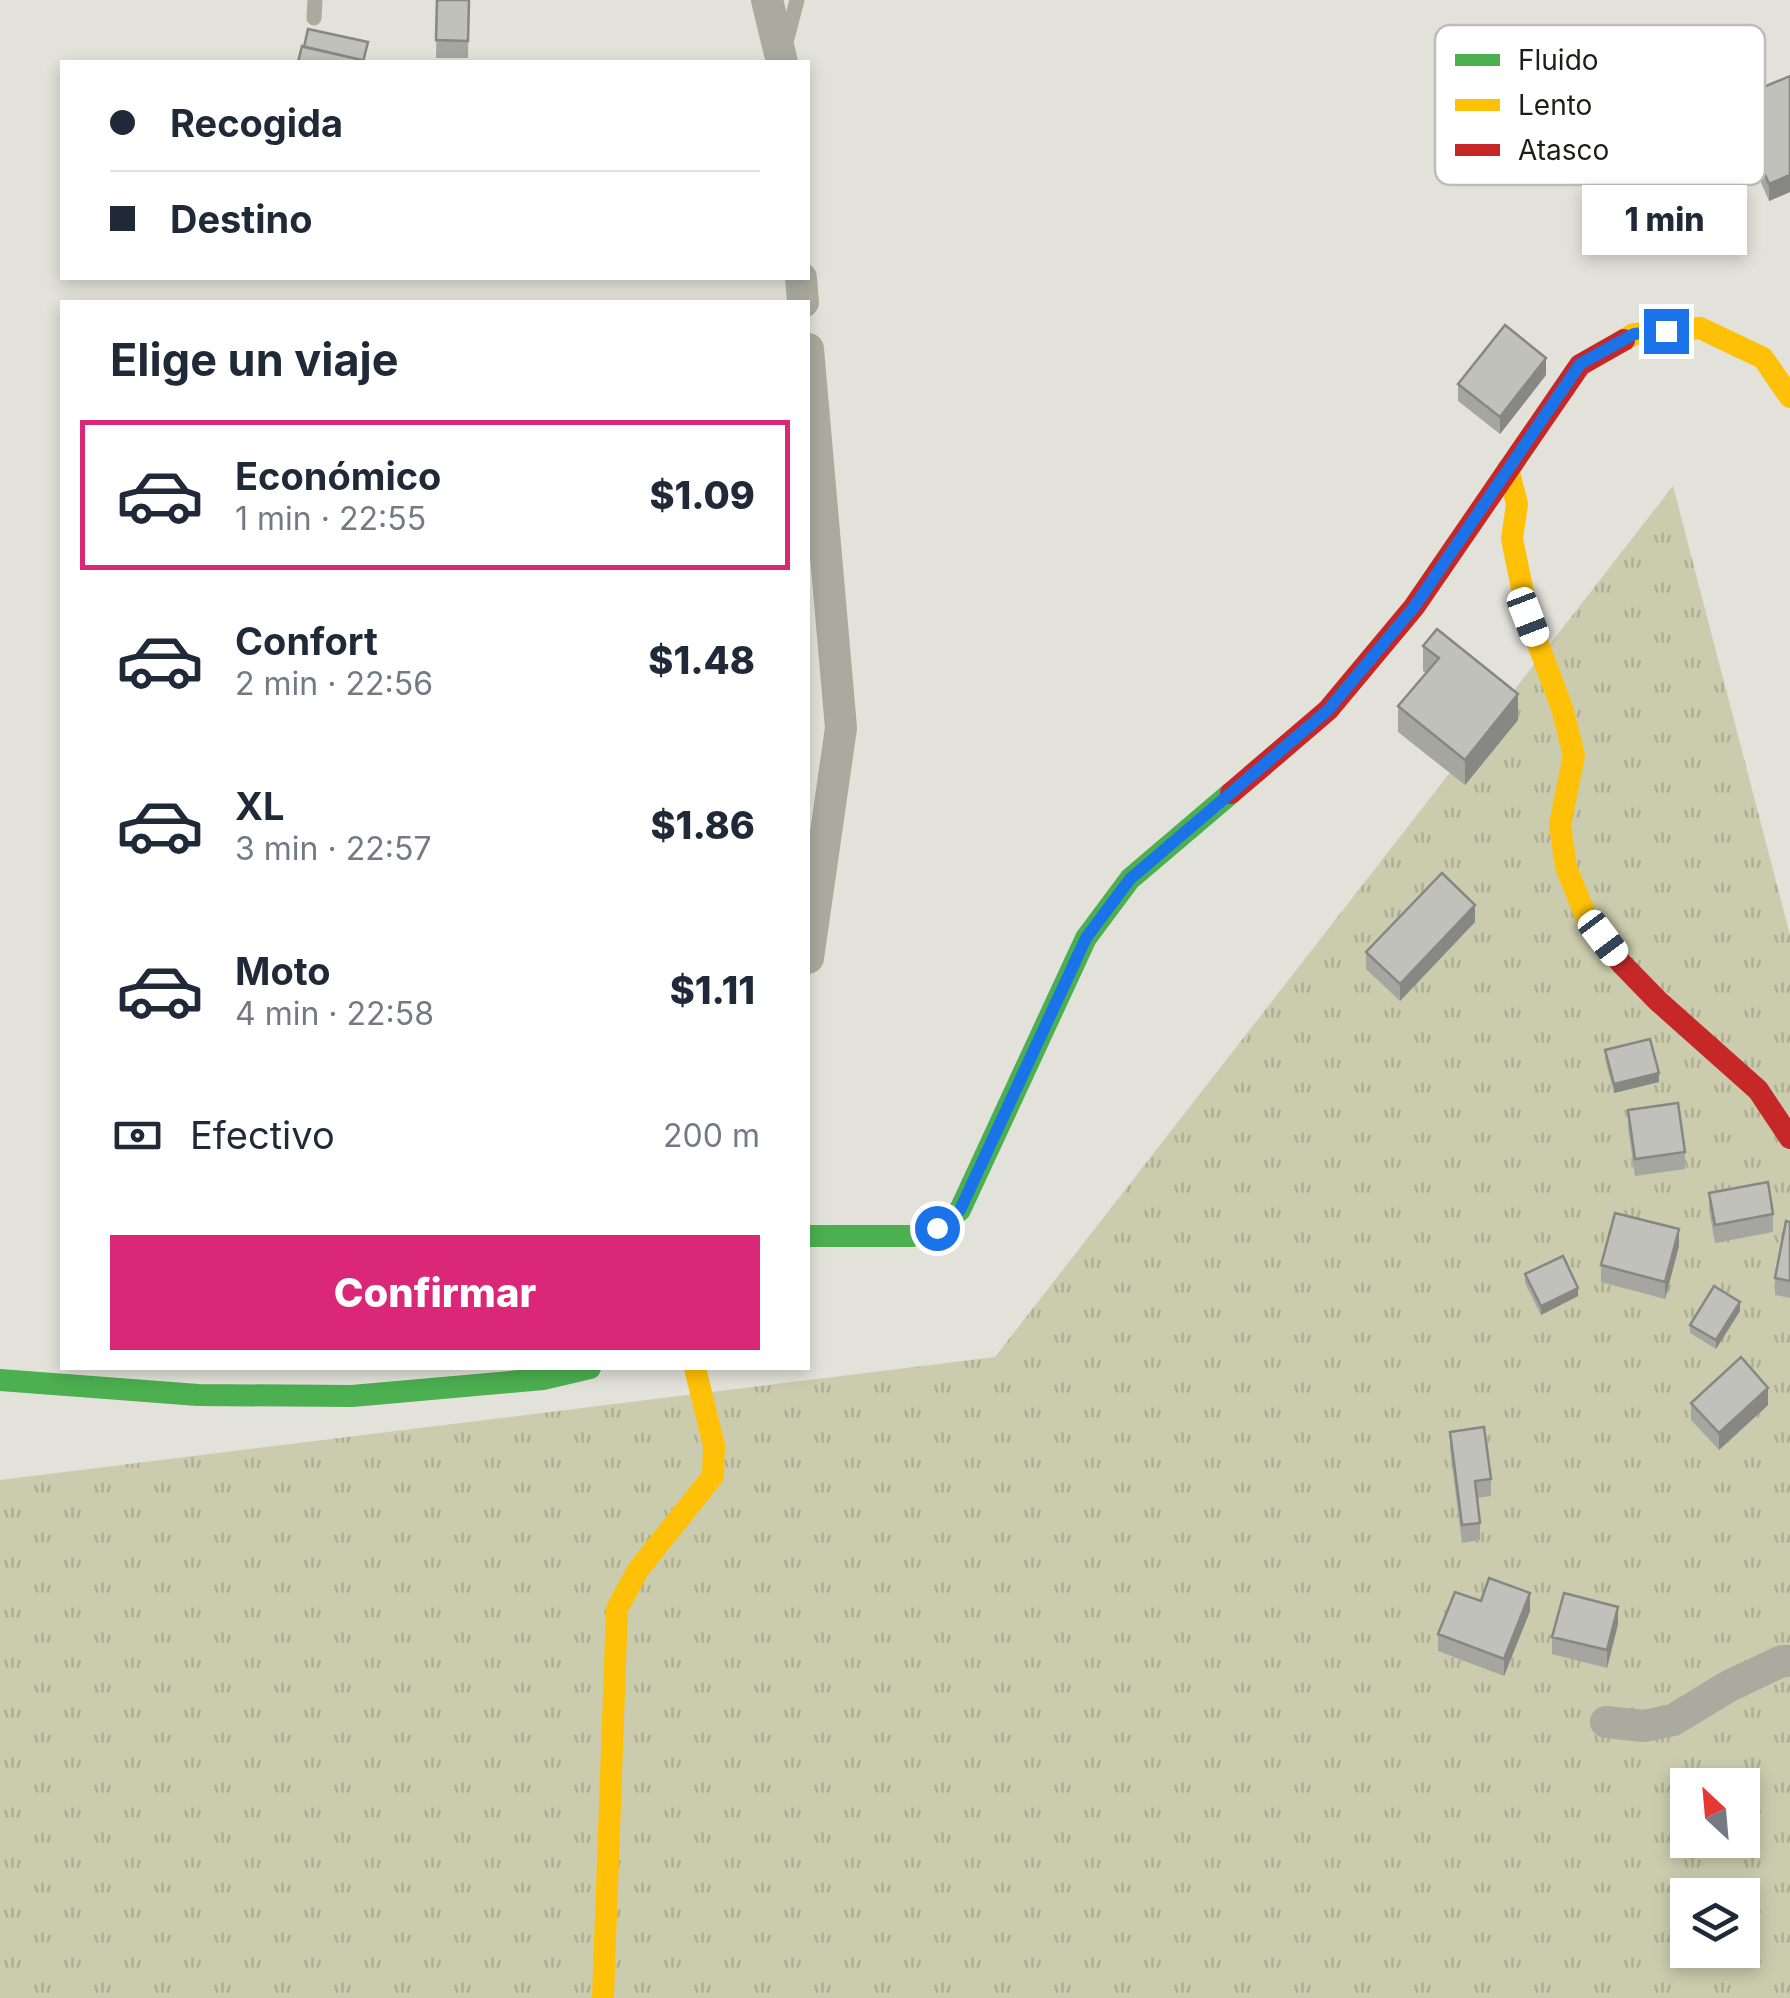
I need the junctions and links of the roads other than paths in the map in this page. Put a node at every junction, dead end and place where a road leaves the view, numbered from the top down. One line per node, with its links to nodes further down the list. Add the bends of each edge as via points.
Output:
1 (316, 0): 4 (lane)
2 (767, 0): 5 (street)
3 (798, 0): 6 (lane)
4 (314, 18)
5 (782, 60)
6 (782, 60)
7 (810, 372): 10 (street, via 841,728)
8 (1790, 396): 9 (street, via 1763,358 1700,328 1634,334 1580,364)
9 (1508, 469): 11 (street, via 1517,504 1512,539 1528,617 1574,755 1560,825 1566,867 1585,914 1646,988 1758,1090); 12 (street, via 1414,607 1328,710 1130,879 1086,938 960,1210 912,1236)
10 (810, 944)
11 (1790, 1138)
12 (810, 1236)
13 (582, 1370): 15 (street, via 352,1396 198,1396)
14 (695, 1370): 18 (street, via 714,1446 713,1476 638,1570 617,1610)
15 (0, 1380)
16 (1790, 1661): 17 (street, via 1673,1720 1644,1726)
17 (1606, 1722)
18 (604, 1998)

